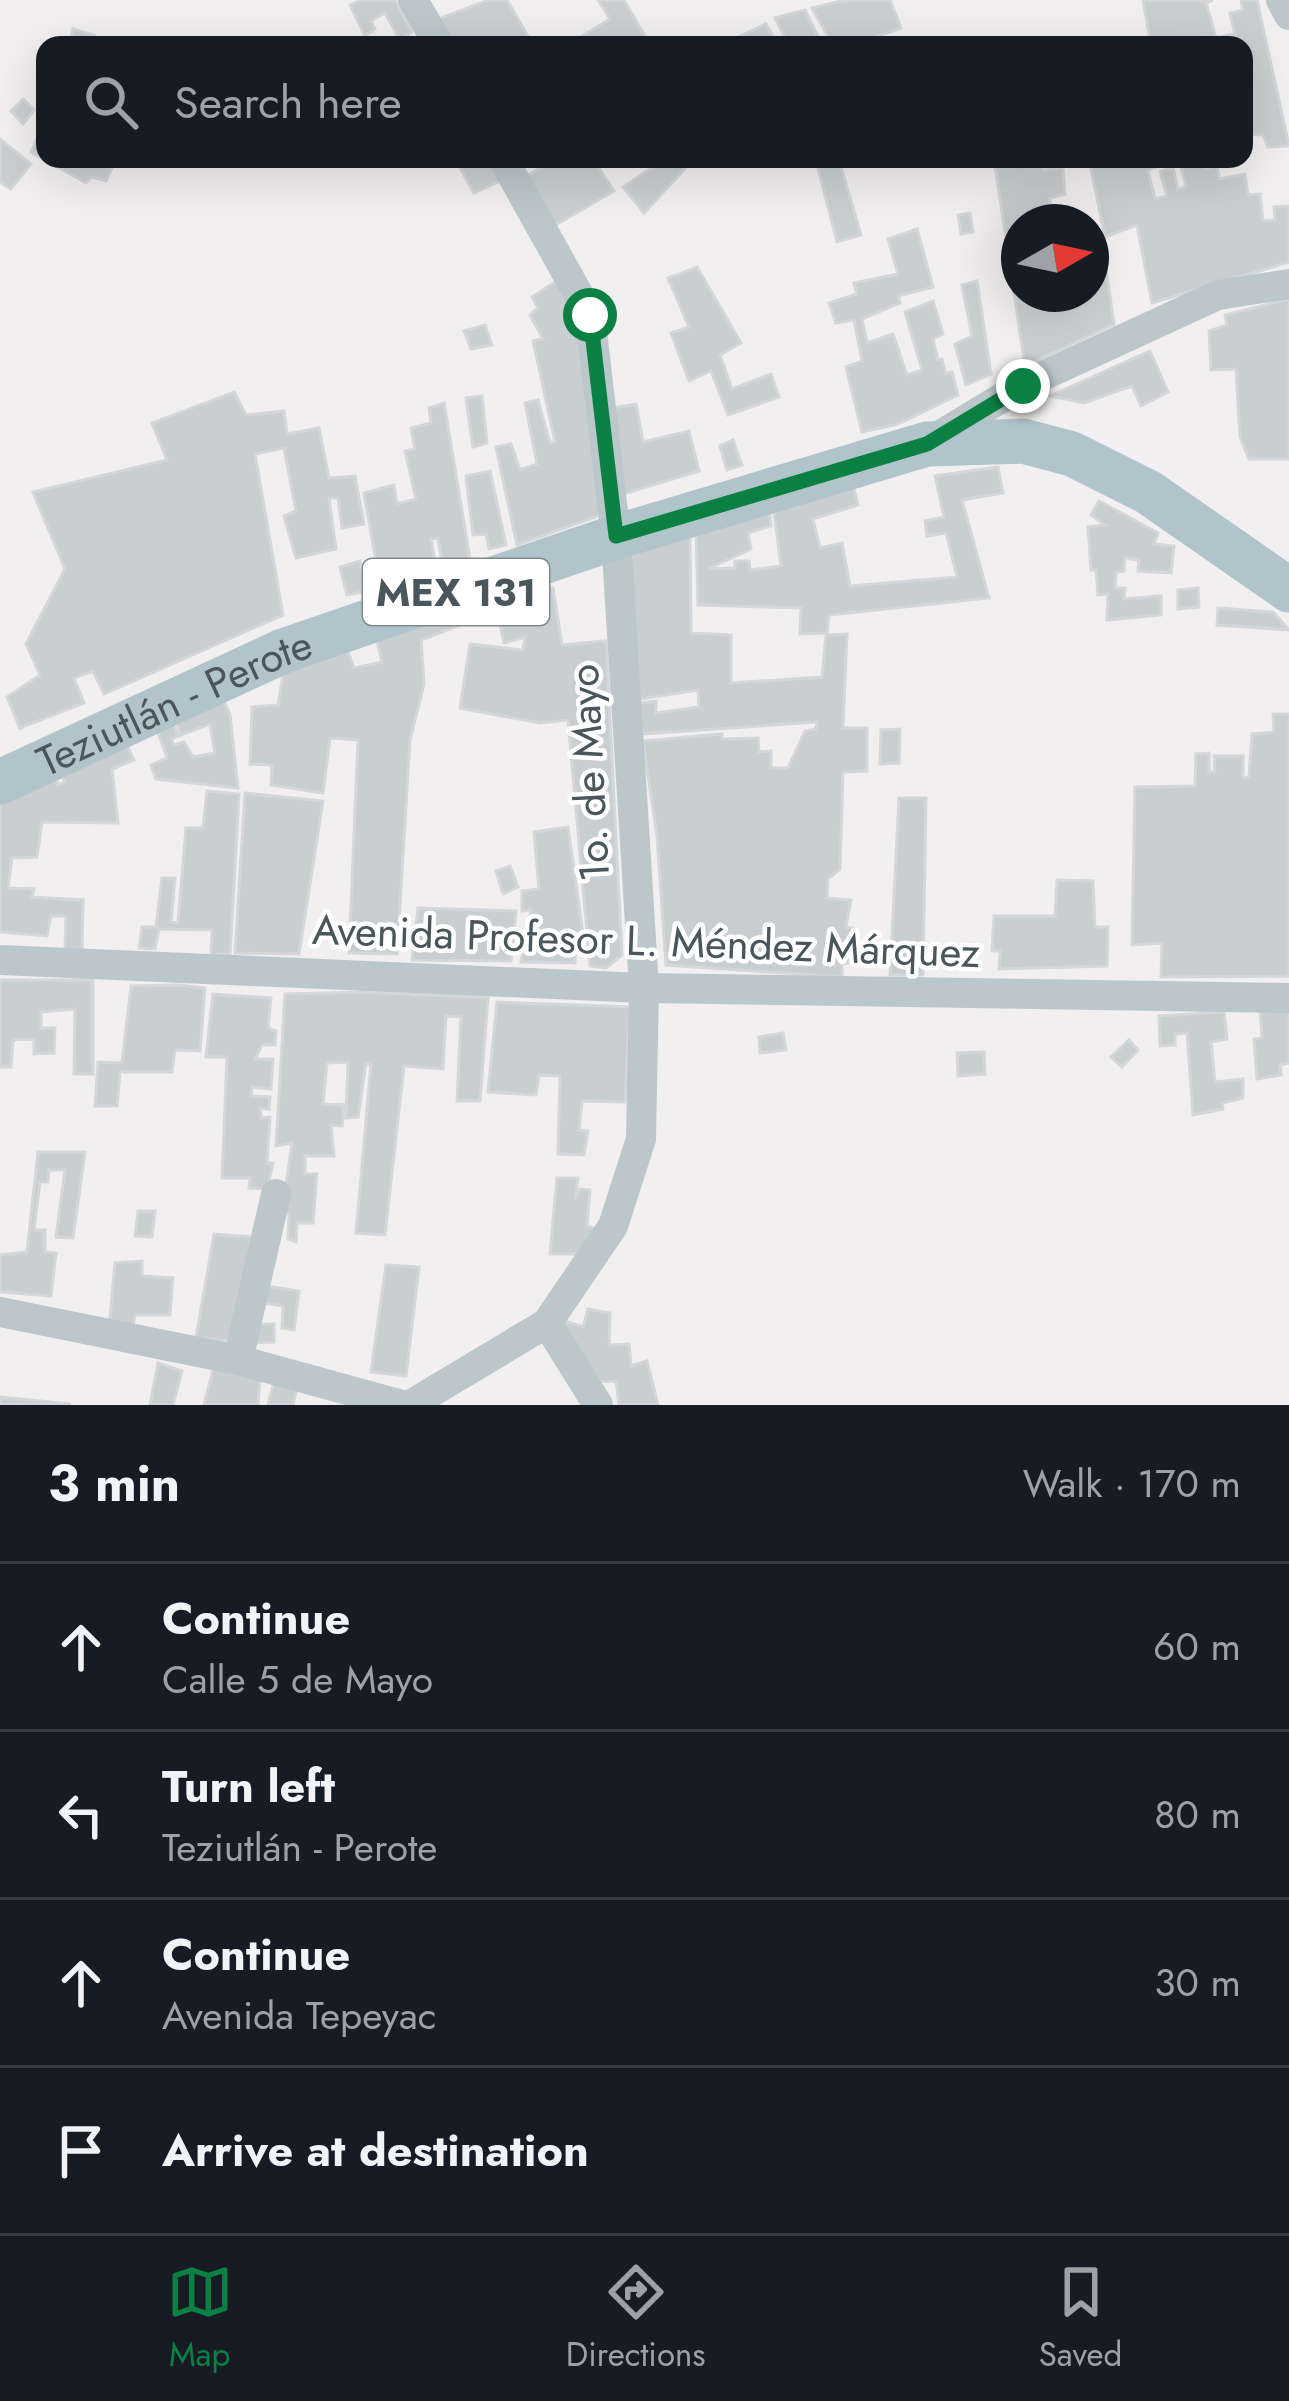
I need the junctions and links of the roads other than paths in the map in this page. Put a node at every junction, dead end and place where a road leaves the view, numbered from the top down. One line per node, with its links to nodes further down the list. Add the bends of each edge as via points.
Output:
1 (413, 0): 4 (street)
2 (1281, 0): 3 (street)
3 (1289, 15)
4 (434, 36)
5 (507, 168): 8 (street, 1o. de Mayo, via 590,315)
6 (1289, 284): 7 (street, via 1218,295 1023,386)
7 (927, 444): 8 (main road, Teziutlán - Perote / MEX 131); 9 (main road, Teziutlán - Perote / MEX 131, via 1023,441 1072,454 1148,492)
8 (616, 536): 10 (main road, Teziutlán - Perote / MEX 131, via 283,651); 12 (street, 1o. de Mayo)
9 (1289, 590)
10 (0, 782)
11 (0, 960): 12 (street, Avenida Profesor L. Méndez Márquez)
12 (644, 988): 13 (street, Avenida Profesor L. Méndez Márquez); 16 (street, 1o. de Mayo, via 641,1139 613,1226)
13 (1289, 998)
14 (276, 1194): 17 (street)
15 (0, 1312): 17 (street)
16 (547, 1323): 18 (street, 1o. de Mayo); 19 (street)
17 (238, 1360): 18 (street)
18 (406, 1405)
19 (598, 1405)

